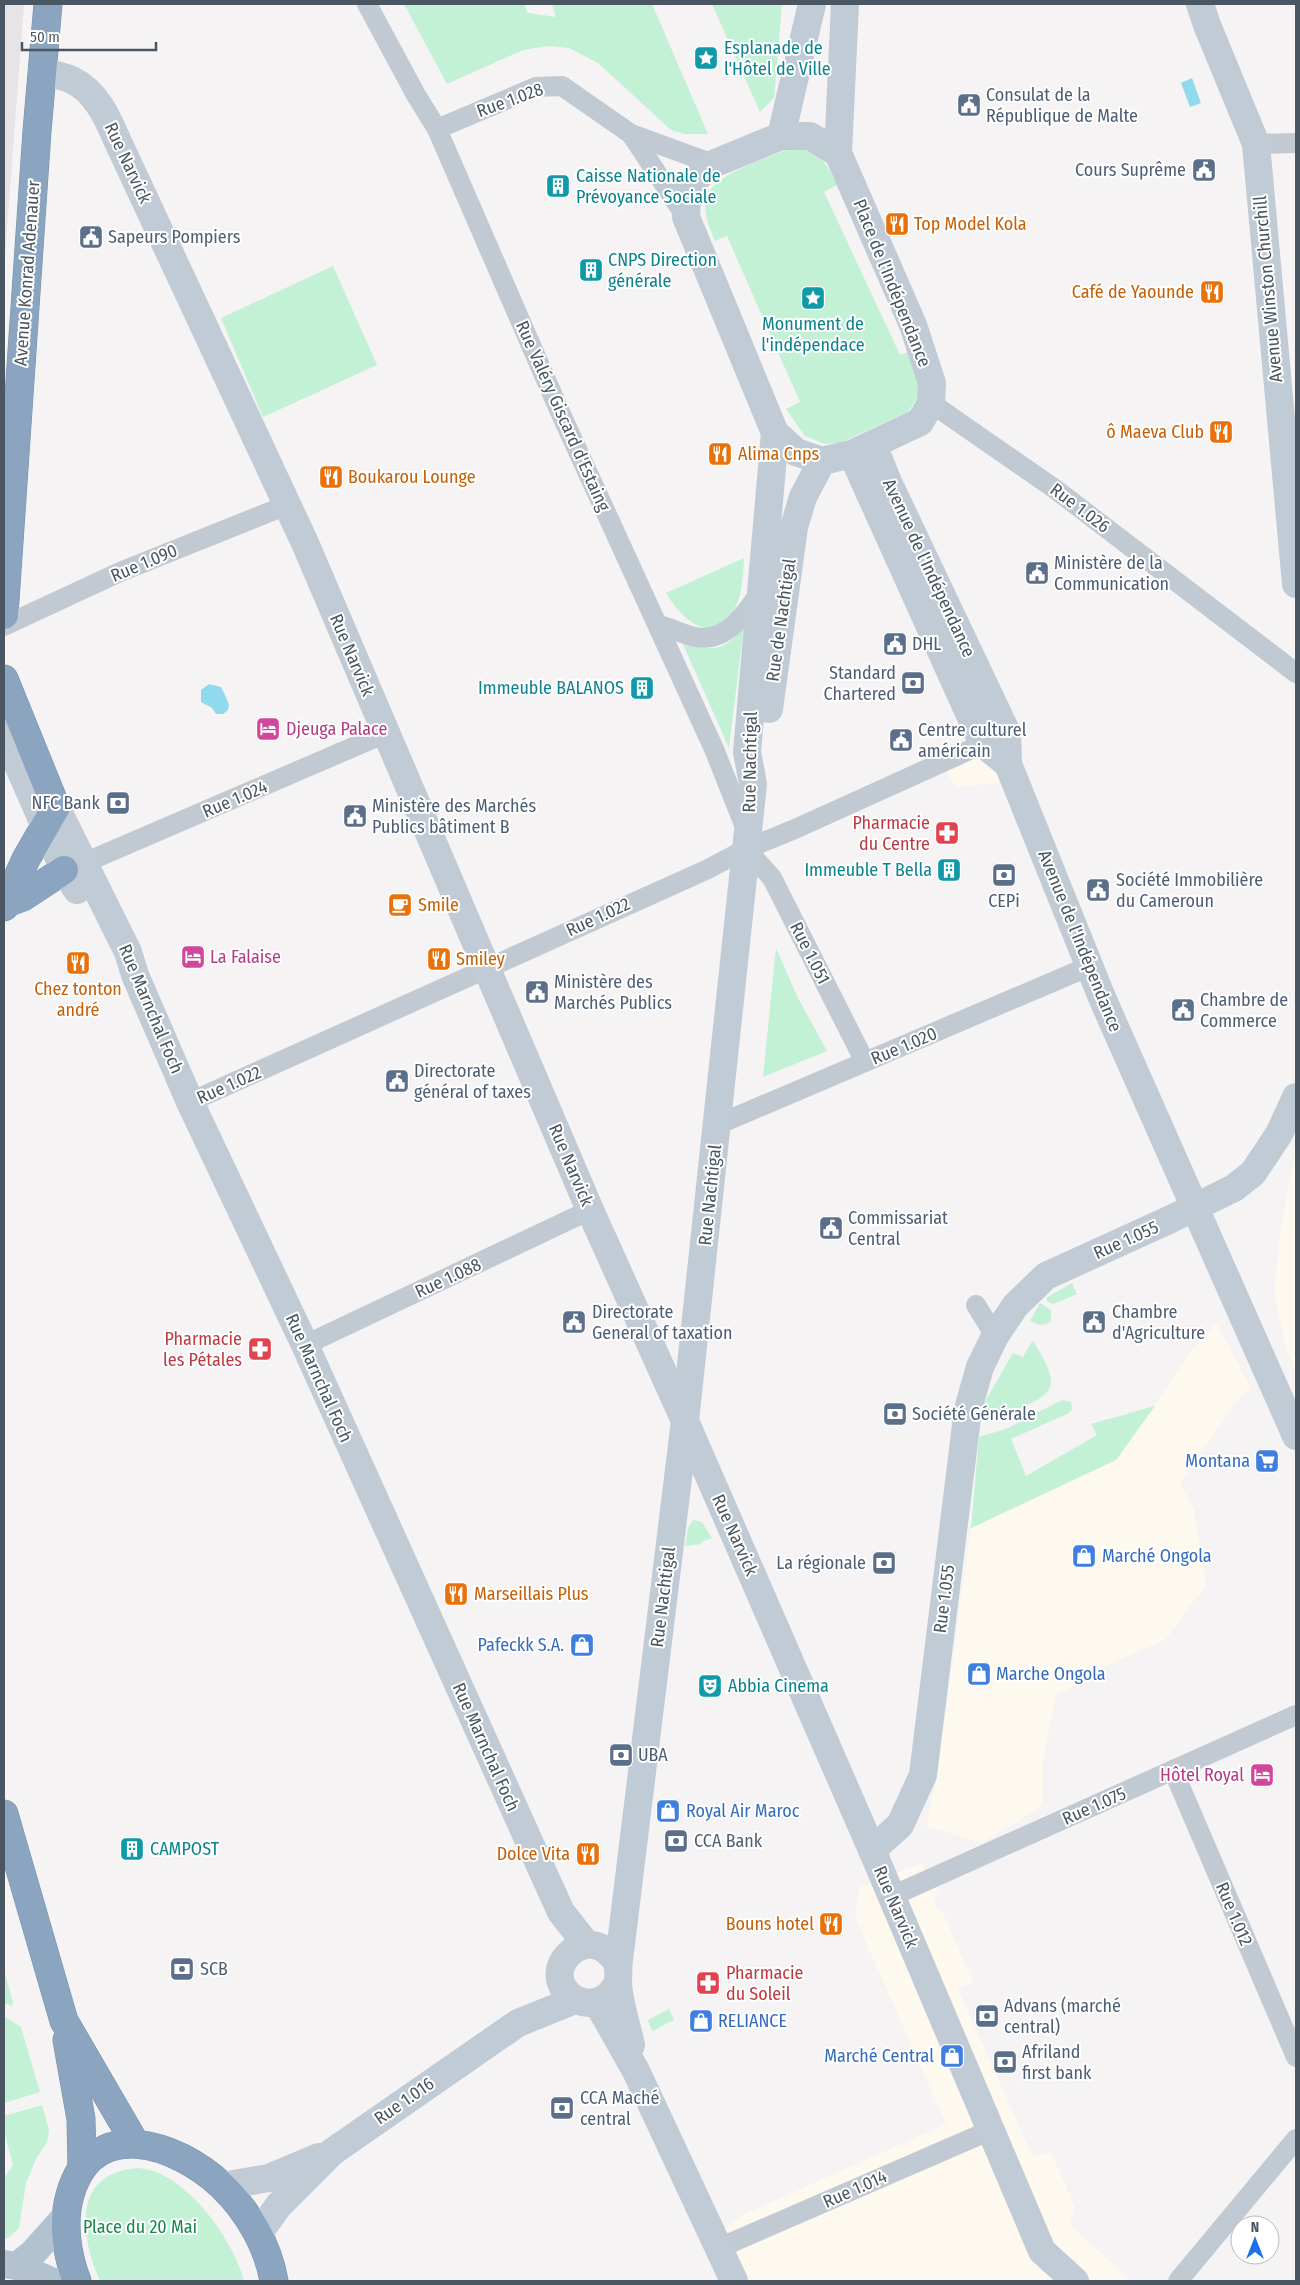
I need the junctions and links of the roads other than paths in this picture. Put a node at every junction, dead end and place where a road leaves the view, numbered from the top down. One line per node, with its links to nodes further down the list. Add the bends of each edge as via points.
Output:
1 (48, 4): 6 (highway, Avenue Konrad Adenauer)
2 (367, 4): 7 (street, Rue Valéry Giscard d'Estaing)
3 (812, 4): 9 (main road)
4 (845, 4): 12 (main road)
5 (1200, 4): 11 (main road, Avenue Winston Churchill)
6 (42, 71): 19 (main road, Rue Narvick, via 73,80 104,110); 20 (highway, Avenue Konrad Adenauer)
7 (437, 128): 8 (street, Rue 1.028, via 549,85 562,86); 24 (street, Rue Valéry Giscard d'Estaing, via 560,412)
8 (631, 134): 13 (street, Rue 1.028); 14 (street, Rue 1.028)
9 (781, 136): 12 (main road, via 810,136); 13 (main road)
10 (1296, 143): 11 (street)
11 (1256, 144): 21 (main road, Avenue Winston Churchill)
12 (838, 153): 15 (main road, Place de l'Indépendance, via 912,325 932,384)
13 (712, 164): 14 (main road, via 688,185)
14 (686, 217): 16 (main road)
15 (931, 403): 17 (main road, via 920,422); 26 (street, Rue 1.026, via 1051,486)
16 (775, 433): 18 (main road, via 796,452); 22 (main road, Rue Nachtigal)
17 (863, 449): 18 (main road); 30 (main road, Avenue de l'Indépendance)
18 (822, 461): 31 (main road, Rue de Nachtigal, via 803,497 794,527 763,756)
19 (287, 505): 25 (street, Rue 1.090, via 120,572); 29 (main road, Rue Narvick)
20 (6, 547): 23 (highway, Avenue Konrad Adenauer)
21 (1296, 584)
22 (762, 588): 24 (street, via 737,623 714,636 697,638); 31 (main road, Rue Nachtigal, via 747,752)
23 (4, 615)
24 (659, 625): 33 (street, Rue Valéry Giscard d'Estaing, via 714,749)
25 (4, 626)
26 (1296, 673)
27 (4, 679): 32 (highway)
28 (4, 733): 32 (main road)
29 (386, 733): 34 (street, Rue 1.024); 37 (main road, Rue Narvick)
30 (995, 739): 33 (street, Rue 1.022, via 803,825); 36 (main road, Avenue de l'Indépendance)
31 (753, 784): 33 (main road, Rue Nachtigal)
32 (50, 817): 34 (main road); 35 (highway)
33 (747, 841): 37 (street, Rue 1.022, via 706,870); 38 (street, Rue 1.051, via 772,878); 41 (main road, Rue Nachtigal)
34 (74, 867): 35 (highway); 40 (main road, Rue Marnchal Foch, via 94,915 128,952)
35 (4, 906)
36 (1090, 966): 38 (street, Rue 1.020); 42 (main road, Avenue de l'Indépendance)
37 (487, 968): 40 (street, Rue 1.022); 43 (main road, Rue Narvick)
38 (865, 1062): 41 (street, Rue 1.020)
39 (1296, 1097): 42 (main road, via 1279,1134 1253,1173 1234,1188)
40 (190, 1102): 46 (main road, Rue Marnchal Foch)
41 (717, 1125): 47 (main road, Rue Nachtigal)
42 (1195, 1207): 45 (main road, Rue 1.055, via 1046,1276 1015,1306); 48 (main road, Avenue de l'Indépendance)
43 (590, 1210): 46 (street, Rue 1.088); 47 (main road, Rue Narvick)
44 (976, 1305): 45 (street)
45 (995, 1336): 52 (main road, Rue 1.055, via 980,1367 968,1409 923,1775 900,1825)
46 (305, 1345): 54 (main road, Rue Marnchal Foch, via 560,1912)
47 (685, 1421): 52 (main road, Rue Narvick); 54 (main road, Rue Nachtigal)
48 (1296, 1436)
49 (1296, 1715): 50 (street, Rue 1.075)
50 (1173, 1770): 53 (street, Rue 1.075); 58 (street, Rue 1.012)
51 (4, 1814): 56 (highway)
52 (872, 1850): 53 (main road, Rue Narvick)
53 (892, 1896): 60 (main road, Rue Narvick)
54 (597, 1958): 55 (main road, Rue 1.016, via 614,1991); 55 (main road, Rue Marnchal Foch, via 562,1985); 57 (main road); 59 (main road)
55 (586, 2001): 57 (main road, Rue 1.016); 59 (main road, Rue Marnchal Foch)
56 (64, 2021): 62 (highway); 64 (highway, via 81,2119)
57 (518, 2023): 63 (main road, Rue 1.016)
58 (1296, 2057)
59 (636, 2071): 68 (main road)
60 (991, 2130): 68 (street, Rue 1.014); 74 (main road, Rue Narvick, via 1042,2251)
61 (1296, 2139): 75 (street)
62 (135, 2143): 64 (highway, via 105,2149); 65 (highway, via 160,2148 181,2158)
63 (332, 2152): 65 (main road, via 269,2178); 67 (main road, Rue 1.016, via 279,2205)
64 (82, 2167): 66 (highway, via 72,2186)
65 (222, 2186): 67 (highway)
66 (66, 2216): 69 (main road, via 33,2253); 71 (highway, via 69,2253)
67 (258, 2234): 72 (highway)
68 (719, 2248): 73 (main road)
69 (10, 2265): 70 (main road)
70 (51, 2281)
71 (77, 2281)
72 (274, 2281)
73 (734, 2281)
74 (1075, 2281)
75 (1178, 2281)

